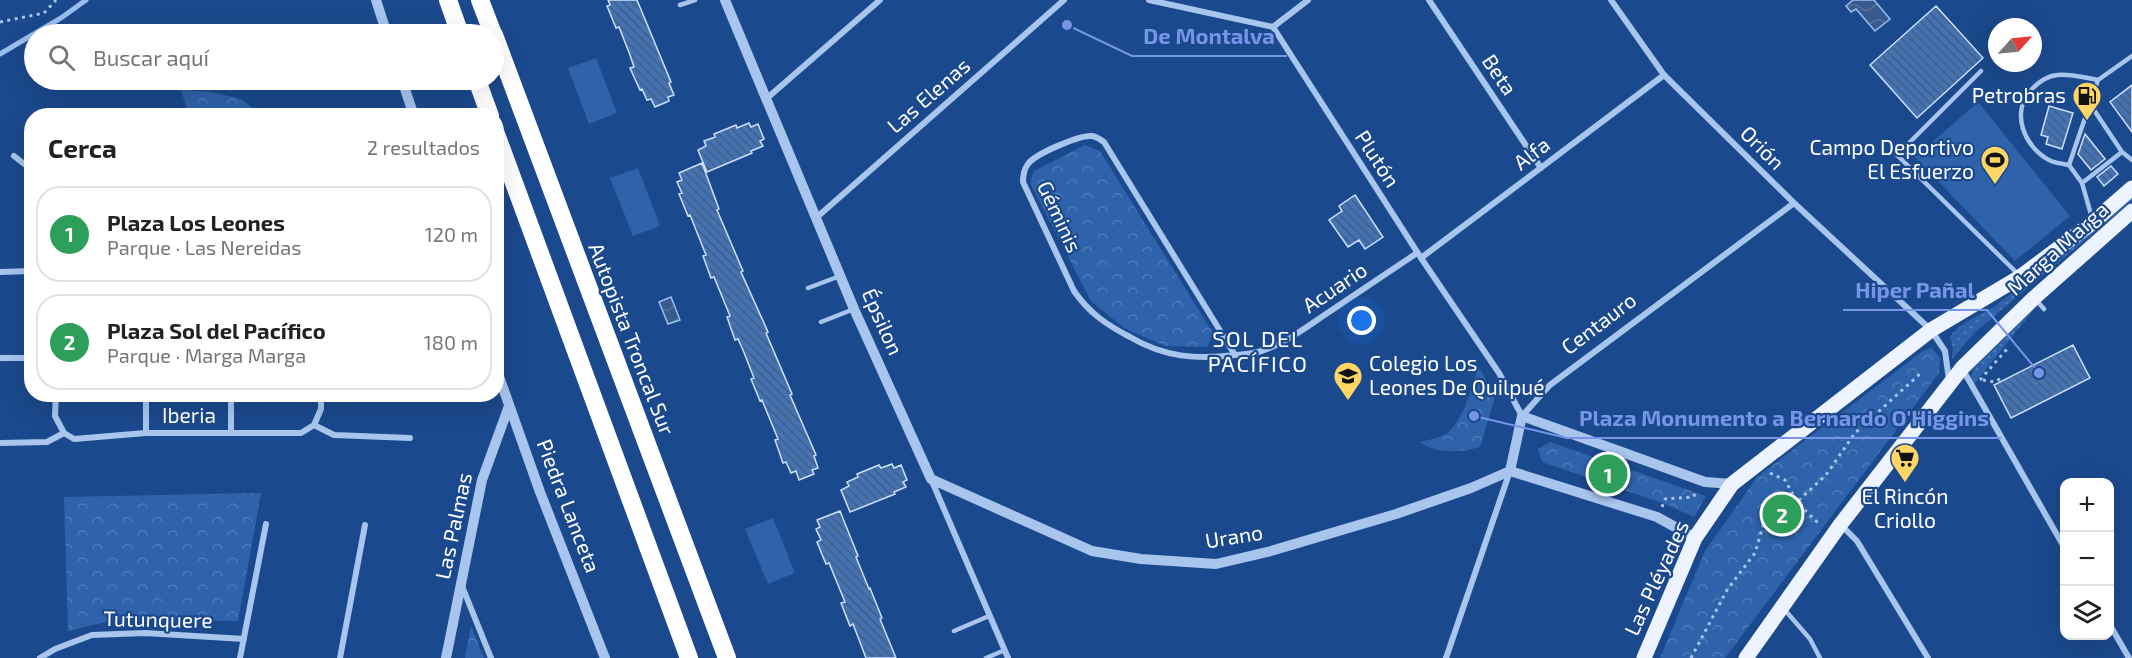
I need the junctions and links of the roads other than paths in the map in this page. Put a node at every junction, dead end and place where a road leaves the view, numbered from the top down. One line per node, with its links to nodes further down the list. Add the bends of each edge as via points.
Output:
1 (376, 0): 13 (street)
2 (695, 0): 12 (lane)
3 (725, 0): 24 (street, Épsilon)
4 (880, 0): 24 (street)
5 (1064, 0): 39 (street, Las Elenas)
6 (1149, 0): 16 (street)
7 (1308, 0): 16 (street)
8 (1429, 0): 34 (street, Beta)
9 (1611, 0): 20 (street, Orión)
10 (481, 1): 15 (highway, Autopista Troncal Sur)
11 (449, 4): 14 (highway)
12 (680, 5)
13 (384, 24)
14 (456, 24)
15 (489, 24)
16 (1273, 27): 41 (street, Plutón)
17 (2132, 56): 21 (lane)
18 (504, 64): 91 (highway, Autopista Troncal Sur)
19 (1981, 71): 45 (lane, via 1897,154)
20 (1664, 75): 34 (street, Alfa); 37 (street, Orión)
21 (2098, 80): 25 (lane); 33 (lane, via 2055,75 2039,83 2023,101 2022,126 2028,140 2052,162)
22 (405, 90): 26 (street)
23 (481, 90): 27 (highway)
24 (766, 99): 39 (street, Épsilon)
25 (2090, 104): 28 (lane); 33 (lane)
26 (411, 108)
27 (487, 108)
28 (2122, 152): 31 (lane); 35 (lane)
29 (14, 156): 32 (street)
30 (504, 156): 90 (highway)
31 (2132, 160)
32 (24, 164)
33 (2069, 165): 35 (lane)
34 (1541, 168): 41 (street, Alfa)
35 (2082, 183): 40 (lane)
36 (2132, 188): 40 (main road, Marga Marga)
37 (1794, 203): 49 (street, Orión); 61 (street, Centauro, via 1550,385)
38 (2131, 212): 53 (main road, Marga Marga, via 2039,304)
39 (816, 218): 44 (street, Épsilon)
40 (2092, 223): 45 (main road, Marga Marga)
41 (1419, 255): 50 (street, Acuario, via 1289,338 1259,352); 61 (street, Plutón, via 1499,373)
42 (24, 271): 43 (street)
43 (0, 272)
44 (840, 276): 46 (lane); 47 (street, Épsilon)
45 (2020, 277): 49 (main road, Las Pléyades)
46 (808, 288)
47 (854, 309): 48 (lane); 69 (street, Épsilon)
48 (820, 322)
49 (1931, 330): 54 (street, Orión, via 1945,351); 70 (main road, Las Pléyades)
50 (1235, 355): 50 (street, Géminis, via 1104,142 1083,137 1031,160 1024,170 1023,182 1074,291 1090,312 1148,348 1196,357)
51 (0, 358): 52 (street)
52 (24, 358)
53 (1962, 368): 54 (main road, Marga Marga); 75 (street)
54 (1949, 383): 73 (main road, Marga Marga)
55 (504, 391): 60 (street, Piedra Lanceta)
56 (56, 402): 65 (street, via 56,416)
57 (147, 402): 63 (street)
58 (231, 402): 64 (street)
59 (321, 402): 62 (street)
60 (509, 406): 76 (street, Las Palmas, via 482,480); 89 (street, Piedra Lanceta)
61 (1522, 416): 68 (street, Centauro); 70 (street, via 1705,482)
62 (314, 425): 64 (street, Iberia, via 301,433); 66 (street, via 334,435)
63 (146, 432): 64 (street, Iberia); 65 (street, Iberia, via 74,439)
64 (231, 432)
65 (64, 433): 67 (street, via 47,442)
66 (410, 438)
67 (0, 443)
68 (1510, 471): 69 (street, Urano, via 1396,514 1271,552 1216,564 1092,551); 74 (street, via 1657,518); 94 (street, Centauro)
69 (931, 479): 78 (street, Épsilon)
70 (1732, 484): 74 (main road, Las Pléyades)
71 (266, 524): 81 (street)
72 (365, 525): 86 (street)
73 (1836, 531): 77 (main road, Marga Marga); 97 (street, via 1857,541)
74 (1695, 538): 83 (main road, Las Pléyades)
75 (2060, 540)
76 (461, 584): 87 (street, Las Palmas); 88 (street)
77 (1782, 607): 95 (main road, Marga Marga); 96 (lane, via 1810,639)
78 (989, 616): 79 (lane); 82 (street, Épsilon)
79 (954, 631)
80 (2114, 633): 98 (street)
81 (244, 639): 84 (street, Tutunquere, via 145,633 92,635); 85 (street)
82 (1005, 651): 92 (lane); 93 (street, Épsilon)
83 (1646, 656)
84 (39, 658)
85 (240, 658)
86 (340, 658)
87 (446, 658)
88 (491, 658)
89 (605, 658)
90 (689, 658)
91 (727, 658)
92 (986, 658)
93 (1008, 658)
94 (1446, 658)
95 (1746, 658)
96 (1820, 658)
97 (1928, 658)
98 (2129, 658)

